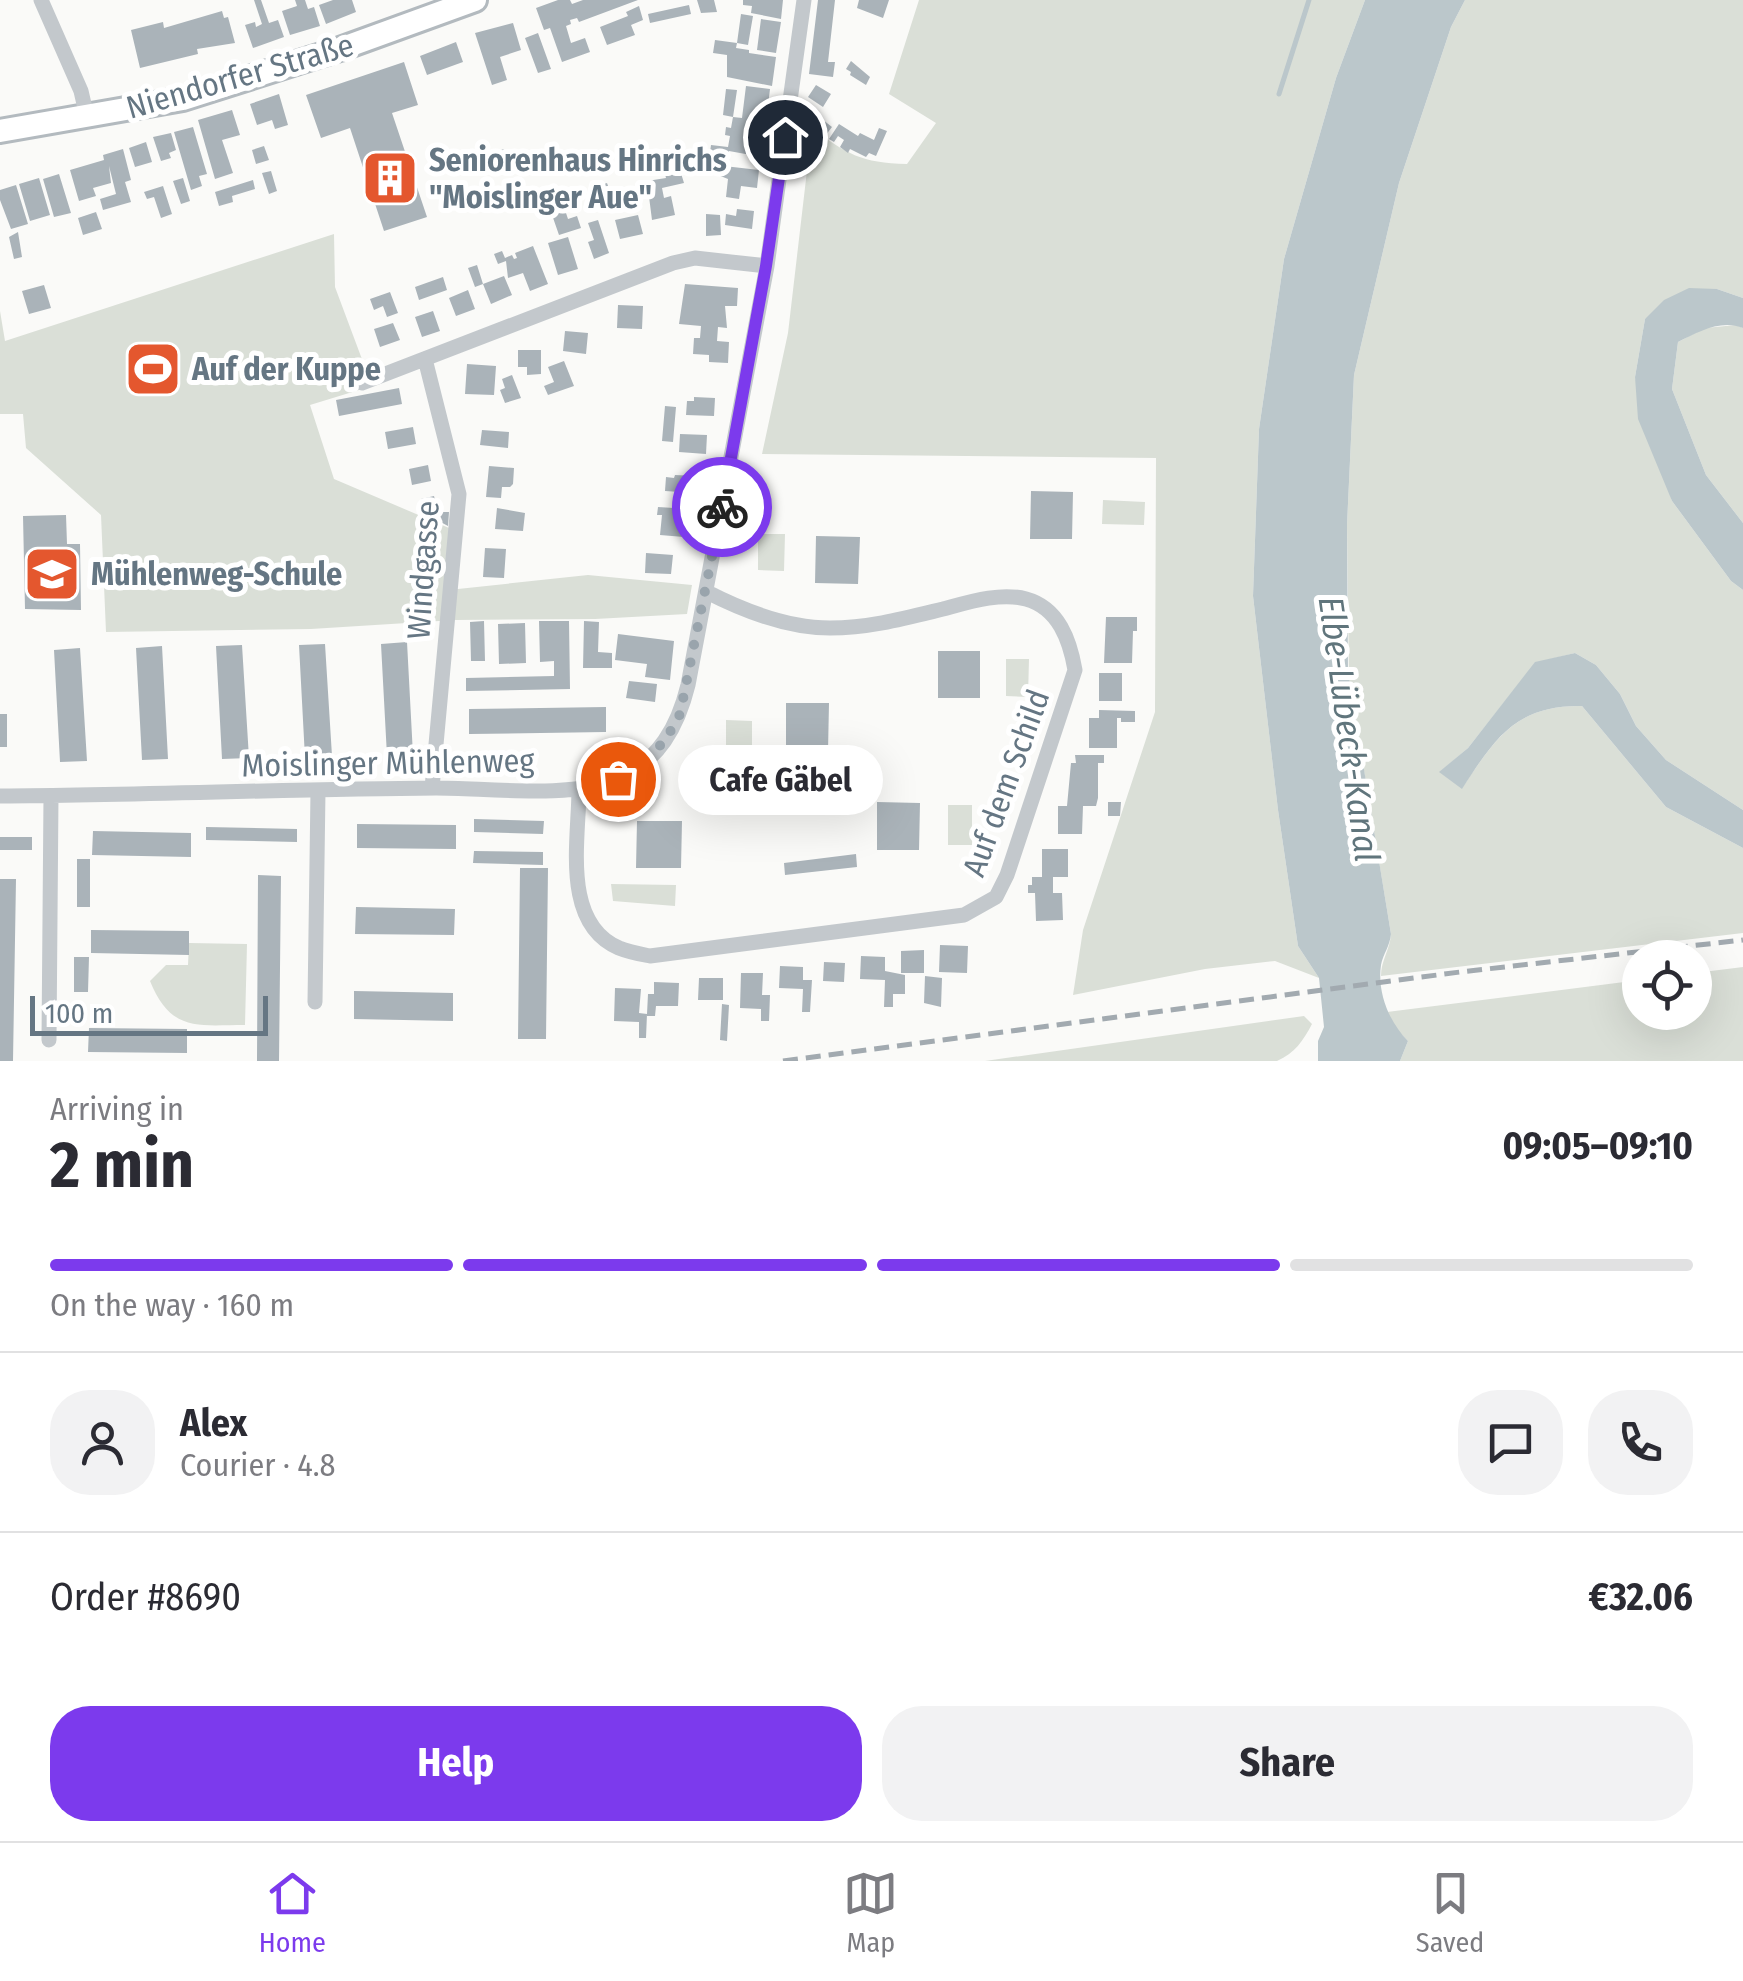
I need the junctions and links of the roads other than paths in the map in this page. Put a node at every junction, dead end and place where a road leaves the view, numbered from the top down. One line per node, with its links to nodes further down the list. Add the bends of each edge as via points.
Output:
1 (41, 0): 4 (street)
2 (475, 0): 4 (main road, Niendorfer Straße, via 247,80)
3 (804, 0): 6 (street, Moislinger Mühlenweg)
4 (87, 118): 5 (main road, Niendorfer Straße)
5 (0, 131)
6 (766, 266): 7 (street, via 696,258 673,263); 9 (street, Moislinger Mühlenweg)
7 (425, 359): 8 (street); 10 (street, Windgasse, via 459,494)
8 (362, 384)
9 (706, 592): 11 (street, Moislinger Mühlenweg, via 687,691 666,742 618,779); 11 (street, Auf dem Schild, via 776,620 826,628 866,626 990,597 1026,599 1055,617 1075,670 996,896 964,915 650,956 617,947 596,932 578,898)
10 (432, 788): 11 (street, Moislinger Mühlenweg); 12 (street, Moislinger Mühlenweg)
11 (579, 789)
12 (318, 791): 14 (street, Moislinger Mühlenweg); 15 (street)
13 (0, 796): 14 (street, Moislinger Mühlenweg)
14 (52, 796): 16 (street)
15 (315, 1002)
16 (48, 1040)

